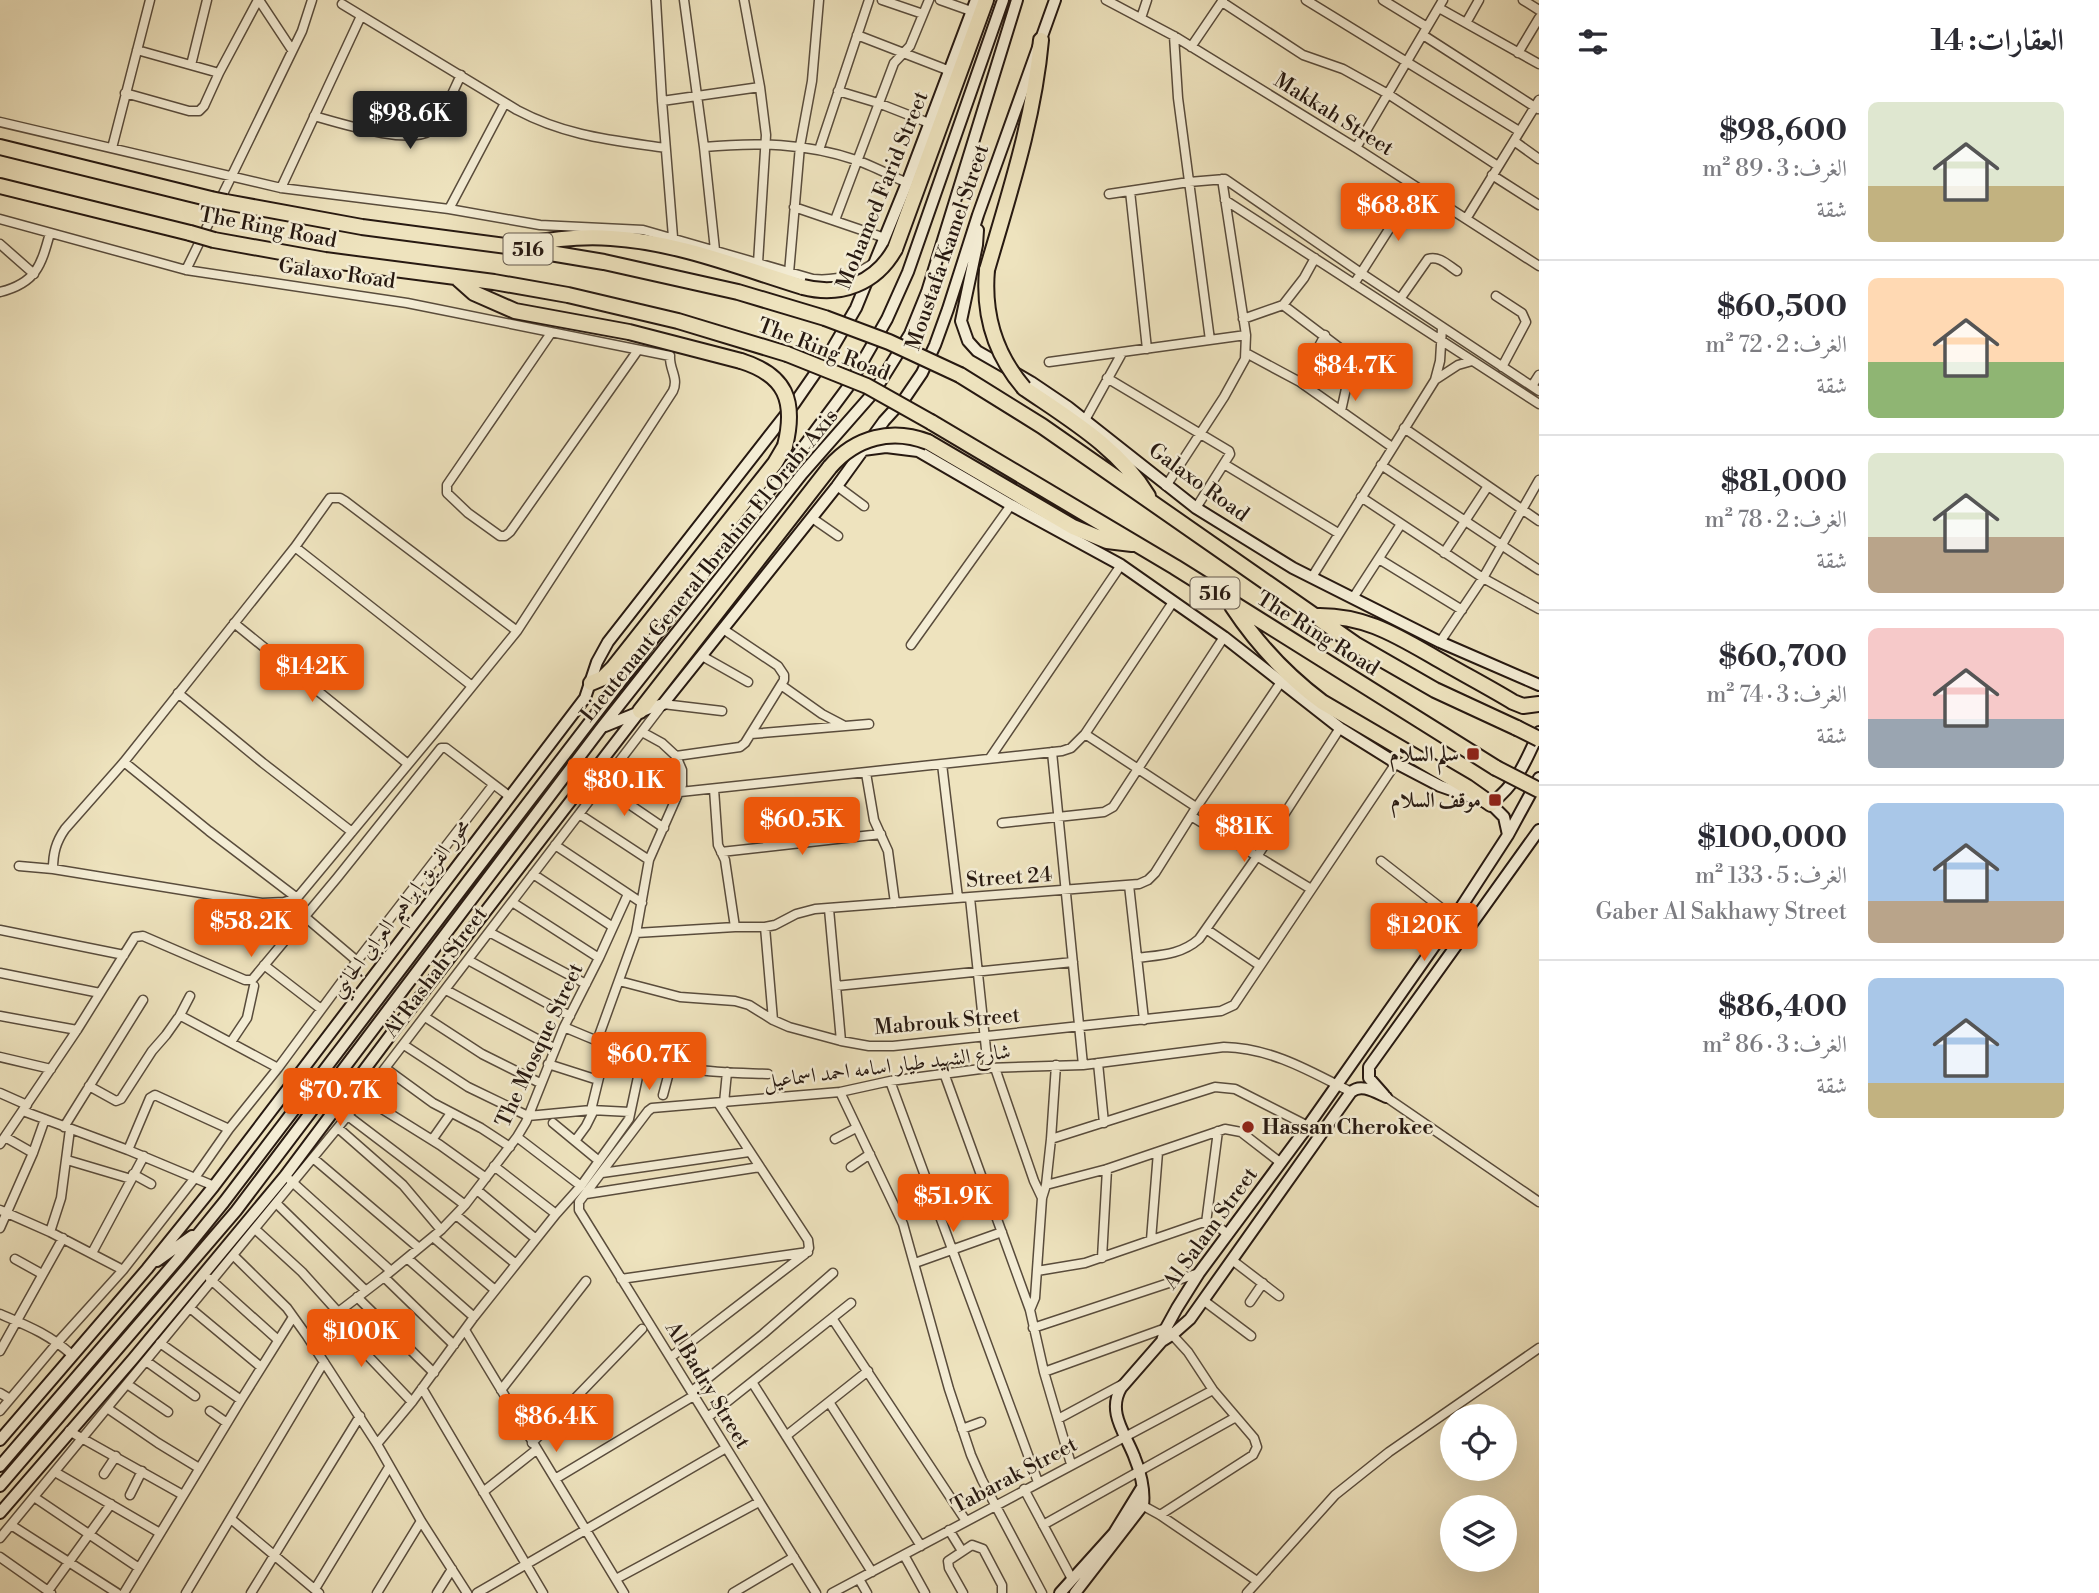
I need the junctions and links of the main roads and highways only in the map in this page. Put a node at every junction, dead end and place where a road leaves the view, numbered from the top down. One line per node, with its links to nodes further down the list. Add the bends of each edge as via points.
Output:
1 (986, 0): 5 (highway, bridge, via 890,244 877,272 861,283 832,291 803,287 681,250 608,237)
2 (1041, 40): 7 (highway, bridge, via 1026,132 987,270 992,332 1024,388 1110,451)
3 (0, 147): 5 (highway, The Ring Road / 516, via 219,201)
4 (0, 186): 6 (highway, The Ring Road / 516, bridge, via 215,240)
5 (514, 247): 7 (highway, The Ring Road / 516, bridge, via 738,292 825,317 889,342 960,375)
6 (456, 277): 8 (highway, The Ring Road / 516, bridge, via 617,306 787,354 867,386); 11 (highway, bridge, via 474,293 515,311 629,332 741,361 772,376 786,395 790,418 785,446 775,463 613,668)
7 (1150, 500): 10 (highway, The Ring Road / 516)
8 (1137, 545): 9 (highway, The Ring Road / 516); 13 (highway, bridge, via 1107,541 1073,527 928,442 900,435 872,438 848,449 830,467)
9 (1230, 602): 15 (highway, The Ring Road / 516, bridge, via 1496,768); 16 (highway, via 1264,650 1306,690)
10 (1314, 616): 12 (highway, via 1371,624 1513,702); 14 (highway, The Ring Road / 516, bridge, via 1408,676)
11 (591, 683)
12 (1536, 708)
13 (640, 711)
14 (1539, 739)
15 (1539, 790)
16 (1491, 804)

